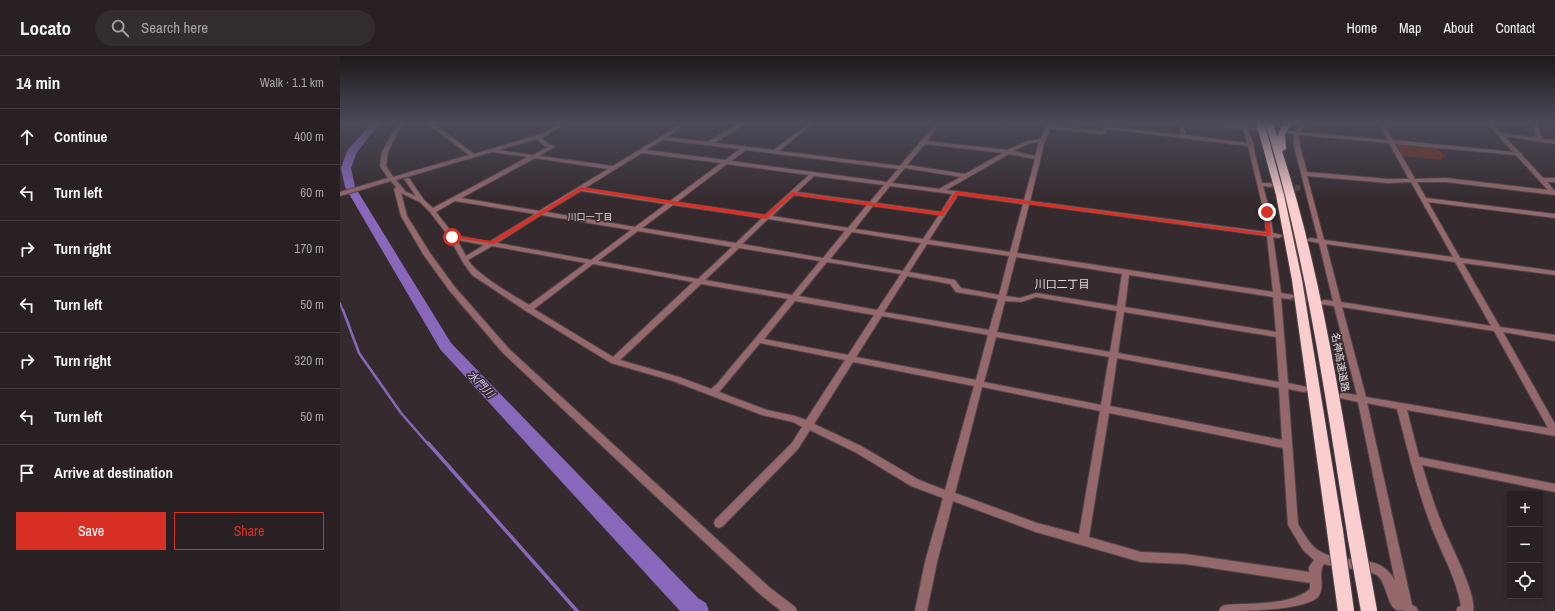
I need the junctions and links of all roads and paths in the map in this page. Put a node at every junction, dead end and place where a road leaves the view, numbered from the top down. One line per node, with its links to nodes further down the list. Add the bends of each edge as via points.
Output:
1 (386, 148): 34 (street, via 382,162)
2 (463, 148): 25 (street)
3 (499, 148): 20 (street)
4 (550, 148): 26 (street)
5 (647, 148): 21 (street)
6 (745, 148): 22 (street); 28 (street)
7 (780, 148): 22 (street)
8 (919, 148): 29 (street)
9 (974, 148): 23 (street)
10 (1017, 148): 23 (street)
11 (1040, 148): 27 (street)
12 (1252, 148): 40 (street)
13 (1266, 148): 120 (highway, bridge, via 1280,195 1297,280)
14 (1277, 148): 64 (highway, 名神高速道路)
15 (1283, 148): 64 (highway, via 1298,210)
16 (1299, 148): 32 (street)
17 (1395, 148): 36 (street)
18 (1459, 148): 24 (street)
19 (1514, 148): 24 (street)
20 (492, 150): 25 (street); 26 (street)
21 (642, 151): 28 (street); 30 (street)
22 (775, 152): 29 (street)
23 (1008, 152): 27 (street); 33 (street)
24 (1520, 154): 37 (street)
25 (474, 156): 34 (street)
26 (534, 157): 30 (street); 51 (street)
27 (1038, 158): 55 (street)
28 (726, 162): 31 (street); 54 (street)
29 (903, 167): 33 (street); 39 (street)
30 (614, 168): 43 (street)
31 (813, 174): 39 (street); 47 (street)
32 (1305, 174): 36 (street, via 1388,181); 45 (street)
33 (967, 176): 46 (street)
34 (392, 179): 42 (street); 50 (street)
35 (407, 179): 53 (street)
36 (1413, 180): 49 (street, via 1446,180); 52 (street)
37 (1542, 180): 38 (street); 49 (street)
38 (1555, 180)
39 (888, 184): 46 (street); 56 (street)
40 (1260, 184): 41 (street); 65 (street, via 1267,212)
41 (1270, 185)
42 (399, 187): 53 (street, via 404,193); 117 (street, via 397,189 405,218 416,236 467,307 506,352 765,591)
43 (581, 188): 54 (street); 58 (street)
44 (1300, 188): 45 (street)
45 (1310, 190): 70 (street)
46 (940, 191): 48 (street)
47 (792, 193): 56 (street); 61 (street)
48 (956, 193): 55 (street); 59 (street)
49 (1554, 193)
50 (340, 194)
51 (454, 199): 57 (street); 58 (street)
52 (1424, 200): 60 (street); 76 (street)
53 (422, 202): 57 (street)
54 (671, 202): 61 (street); 62 (street)
55 (1026, 203): 65 (street); 73 (street)
56 (872, 204): 59 (street); 63 (street)
57 (432, 211): 67 (street)
58 (541, 213): 62 (street); 71 (street)
59 (943, 214): 69 (street)
60 (1555, 216)
61 (766, 217): 63 (street); 72 (street)
62 (636, 229): 72 (street); 77 (street)
63 (851, 230): 69 (street); 75 (street)
64 (1300, 231): 121 (highway, 名神高速道路, bridge, via 1315,302)
65 (1269, 235): 66 (street); 82 (street)
66 (1279, 236)
67 (452, 237): 71 (street); 74 (street)
68 (1310, 240): 70 (street)
69 (927, 241): 73 (street); 79 (street)
70 (1322, 242): 76 (street); 87 (street)
71 (492, 243): 74 (street); 77 (street)
72 (736, 246): 75 (street); 81 (street)
73 (1013, 254): 78 (street); 85 (street)
74 (466, 259): 88 (street, via 475,273)
75 (825, 260): 79 (street); 84 (street)
76 (1457, 260): 80 (street); 91 (street)
77 (593, 262): 81 (street); 88 (street)
78 (1126, 272): 82 (street); 89 (street)
79 (905, 273): 85 (street, via 952,282 959,290); 90 (street)
80 (1555, 273)
81 (699, 280): 84 (street); 98 (street)
82 (1277, 294): 83 (street); 93 (street)
83 (1290, 297)
84 (794, 298): 90 (street); 95 (street)
85 (1002, 298): 89 (street, via 1021,300 1036,295); 92 (street)
86 (1324, 302): 87 (street)
87 (1338, 304): 91 (street); 104 (street)
88 (529, 309): 98 (street)
89 (1120, 309): 93 (street); 96 (street)
90 (880, 314): 92 (street); 97 (street)
91 (1497, 329): 94 (street); 108 (street)
92 (992, 333): 96 (street); 99 (street)
93 (1280, 335): 100 (street)
94 (1555, 338)
95 (758, 340): 97 (street); 102 (street)
96 (1114, 354): 100 (street); 106 (street)
97 (852, 358): 99 (street); 107 (street)
98 (614, 361): 102 (street)
99 (978, 384): 106 (street); 112 (street)
100 (1284, 386): 101 (street); 109 (street)
101 (1304, 389)
102 (713, 392): 107 (street, via 765,413 795,419)
103 (1343, 396): 104 (street)
104 (1362, 399): 105 (street); 122 (street)
105 (1401, 406): 108 (street); 110 (street)
106 (1105, 409): 109 (street); 114 (street)
107 (809, 426): 112 (street, via 858,450 915,483); 113 (street, via 796,446)
108 (1555, 432)
109 (1288, 445): 115 (street, via 1293,524 1302,542)
110 (1415, 460): 111 (street); 123 (street, via 1439,532 1467,598 1468,609)
111 (1555, 488)
112 (948, 494): 114 (street, via 1036,527); 118 (street)
113 (719, 523)
114 (1083, 541): 116 (street, via 1141,557 1185,559)
115 (1321, 559): 116 (street, via 1316,567); 122 (street, via 1374,568 1383,572 1400,608)
116 (1316, 578): 119 (street, via 1314,593 1304,601 1273,607)
117 (791, 611)
118 (921, 611)
119 (1225, 611)
120 (1346, 611)
121 (1369, 611)
122 (1409, 611)
123 (1462, 611)

